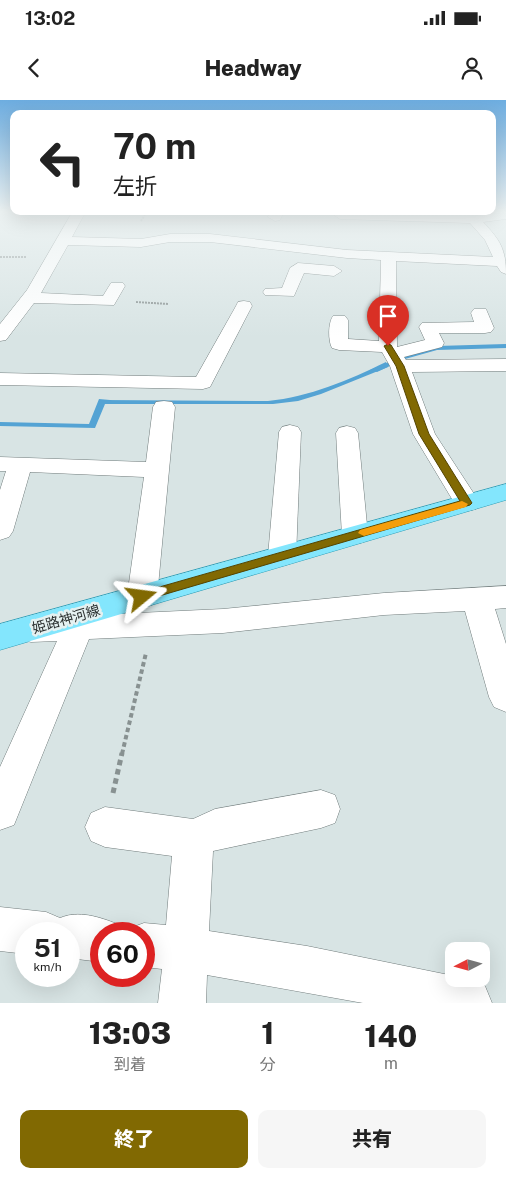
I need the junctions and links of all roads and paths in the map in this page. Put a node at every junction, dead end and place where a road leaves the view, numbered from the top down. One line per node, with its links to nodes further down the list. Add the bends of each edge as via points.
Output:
1 (58, 253): 9 (street)
2 (340, 253): 8 (street, via 334,272 298,268 288,293)
3 (378, 253): 5 (street)
4 (498, 253): 6 (street)
5 (389, 256): 6 (street); 16 (street)
6 (504, 265)
7 (117, 286): 10 (street)
8 (271, 292)
9 (30, 298): 10 (street); 15 (street)
10 (108, 301): 11 (path)
11 (168, 304)
12 (244, 306): 18 (street, via 203,383)
13 (480, 313): 16 (street, via 486,328 428,326 435,343)
14 (340, 320): 16 (street, via 339,344)
15 (0, 336)
16 (393, 356): 17 (street); 25 (street, via 424,434)
17 (506, 365)
18 (0, 379)
19 (164, 407): 23 (street)
20 (290, 432): 28 (street)
21 (347, 433): 27 (street)
22 (10, 465): 23 (street); 26 (street)
23 (156, 470): 29 (street)
24 (506, 492): 25 (main road, 姫路神河線)
25 (467, 503): 27 (main road, 姫路神河線)
26 (0, 531)
27 (356, 535): 28 (main road, 姫路神河線)
28 (282, 556): 29 (main road, 姫路神河線)
29 (142, 597): 33 (main road, 姫路神河線)
30 (491, 598): 31 (street, via 384,604); 34 (street)
31 (152, 625): 32 (street); 37 (path)
32 (76, 630): 33 (street); 36 (street)
33 (12, 634)
34 (506, 697)
35 (321, 809): 38 (street, via 216,829)
36 (0, 811)
37 (105, 827): 38 (street)
38 (194, 839): 41 (street)
39 (0, 928): 40 (street)
40 (15, 930)
41 (165, 947): 42 (street); 43 (street, via 273,962)
42 (182, 1003)
43 (468, 1003)

